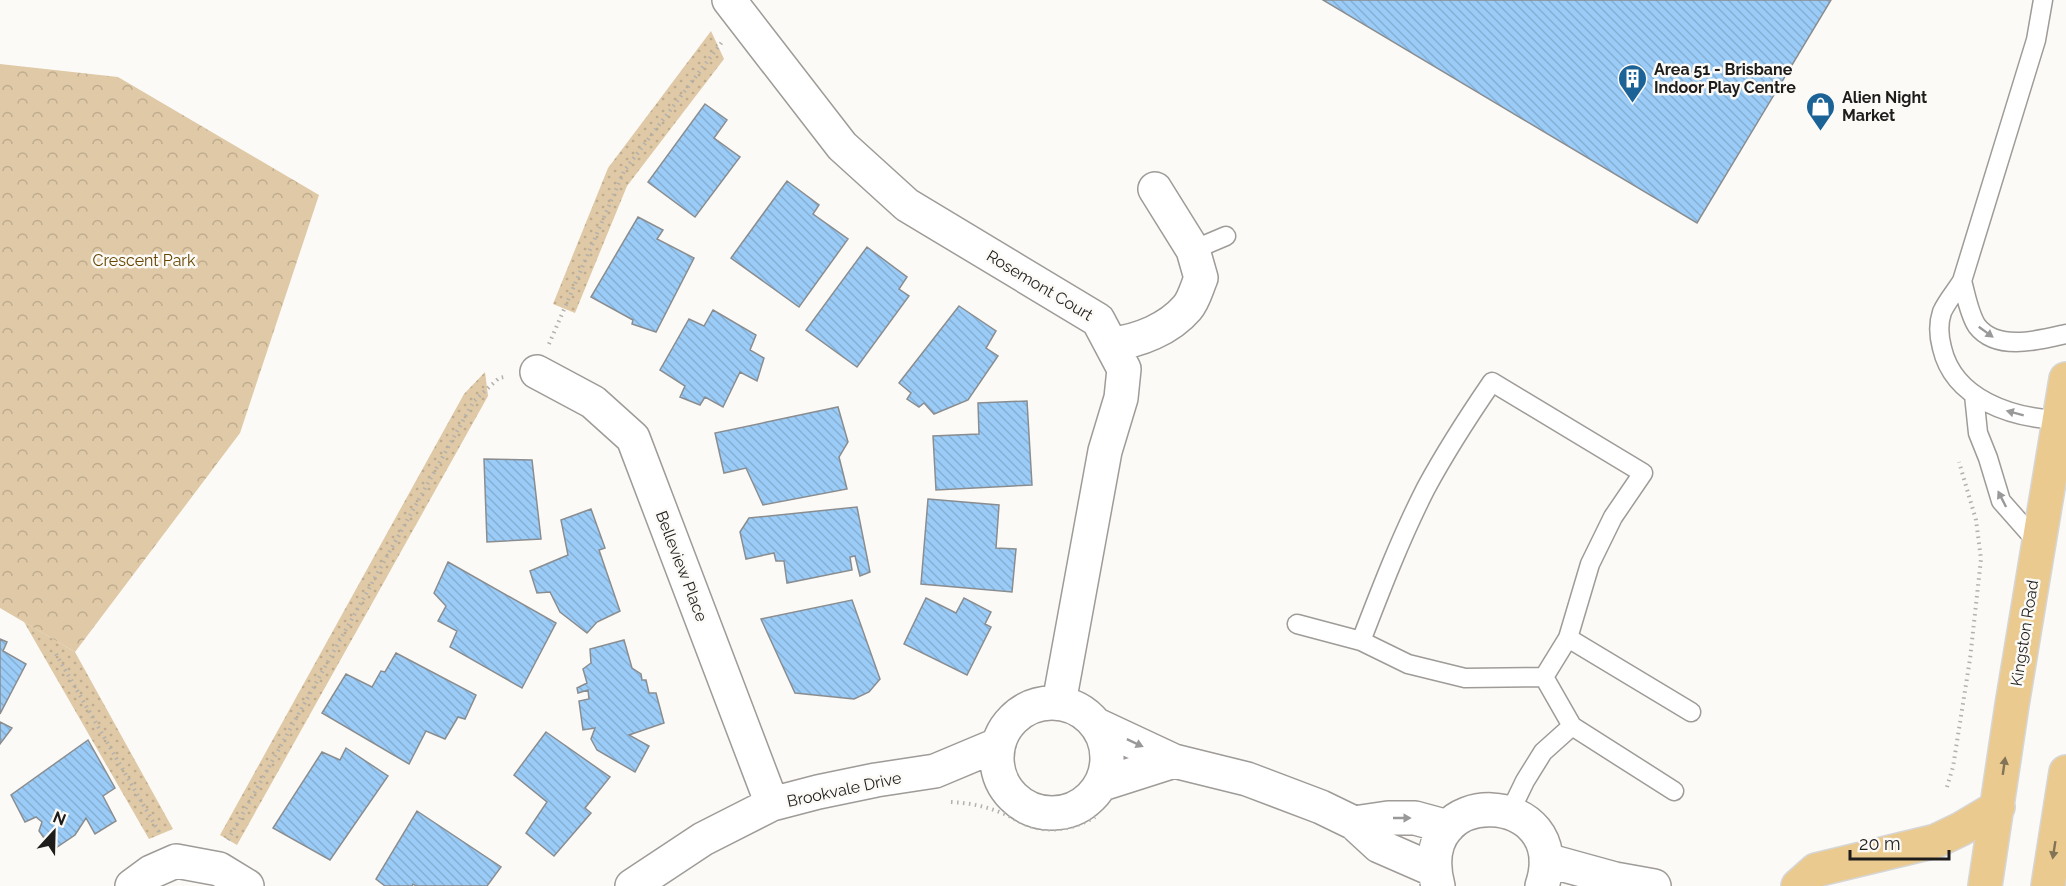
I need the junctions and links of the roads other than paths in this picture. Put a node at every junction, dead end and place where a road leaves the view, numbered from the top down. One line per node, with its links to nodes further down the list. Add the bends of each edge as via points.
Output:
1 (2043, 0): 6 (lane, via 2036,40)
2 (735, 8): 8 (street, Rosemont Court, via 842,146 907,205 1098,320)
3 (1155, 189): 5 (street)
4 (1226, 236): 5 (lane)
5 (1193, 250): 8 (street, via 1201,278 1188,307 1166,326 1132,342)
6 (1962, 281): 7 (lane, one-way to 7, via 1972,315 1985,334 2009,342); 11 (lane, via 1942,311 1939,335 1948,366)
7 (2066, 334)
8 (1112, 344): 18 (street, Rosemont Court, via 1124,369 1121,398 1104,451)
9 (537, 372): 29 (street, Belleview Place, via 593,402 633,438)
10 (2066, 380): 12 (main road, Kingston Road)
11 (1974, 395): 12 (lane, one-way to 11, via 2040,420 2010,412); 13 (lane, one-way to 11, via 2001,501 1978,433)
12 (2063, 420): 13 (main road, Kingston Road)
13 (2039, 544): 30 (main road, Kingston Road, one-way to 13)
14 (1297, 624): 16 (lane)
15 (1568, 638): 16 (lane, via 1590,564 1613,517 1643,473 1492,382 1457,432 1426,489); 17 (lane); 19 (lane)
16 (1361, 641): 17 (lane, via 1408,664 1465,678)
17 (1544, 676): 21 (lane)
18 (1059, 703): 20 (street, via 1078,709); 22 (street, via 1034,705 1017,715)
19 (1691, 712)
20 (1097, 725): 23 (street, one-way to 23); 28 (street, via 1108,752)
21 (1572, 726): 27 (lane); 31 (lane, via 1543,752)
22 (997, 745): 25 (street, Brookvale Drive); 26 (street, via 997,770)
23 (1174, 761): 28 (street); 32 (street, via 1247,779)
24 (2066, 772): 42 (main road, one-way to 42)
25 (938, 786): 26 (street, Brookvale Drive); 29 (street, Brookvale Drive, via 864,782)
26 (1004, 787): 28 (street, via 1020,804 1038,813 1055,814 1089,800)
27 (1674, 791)
28 (1100, 800)
29 (772, 804): 38 (street, Brookvale Drive, via 703,839)
30 (1998, 807): 40 (main road, via 1936,841 1816,870); 41 (main road, Kingston Road)
31 (1510, 812): 33 (street, via 1494,808 1477,810); 34 (street, via 1524,820 1543,845)
32 (1354, 823): 33 (street, one-way to 33, via 1415,818); 35 (street, via 1379,846)
33 (1448, 827): 35 (street, via 1435,855)
34 (1544, 873): 39 (street, via 1578,867)
35 (1436, 878)
36 (132, 886): 37 (street, via 176,861 219,869)
37 (247, 886)
38 (632, 886)
39 (1654, 886)
40 (1798, 886)
41 (1985, 886)
42 (2048, 886)

